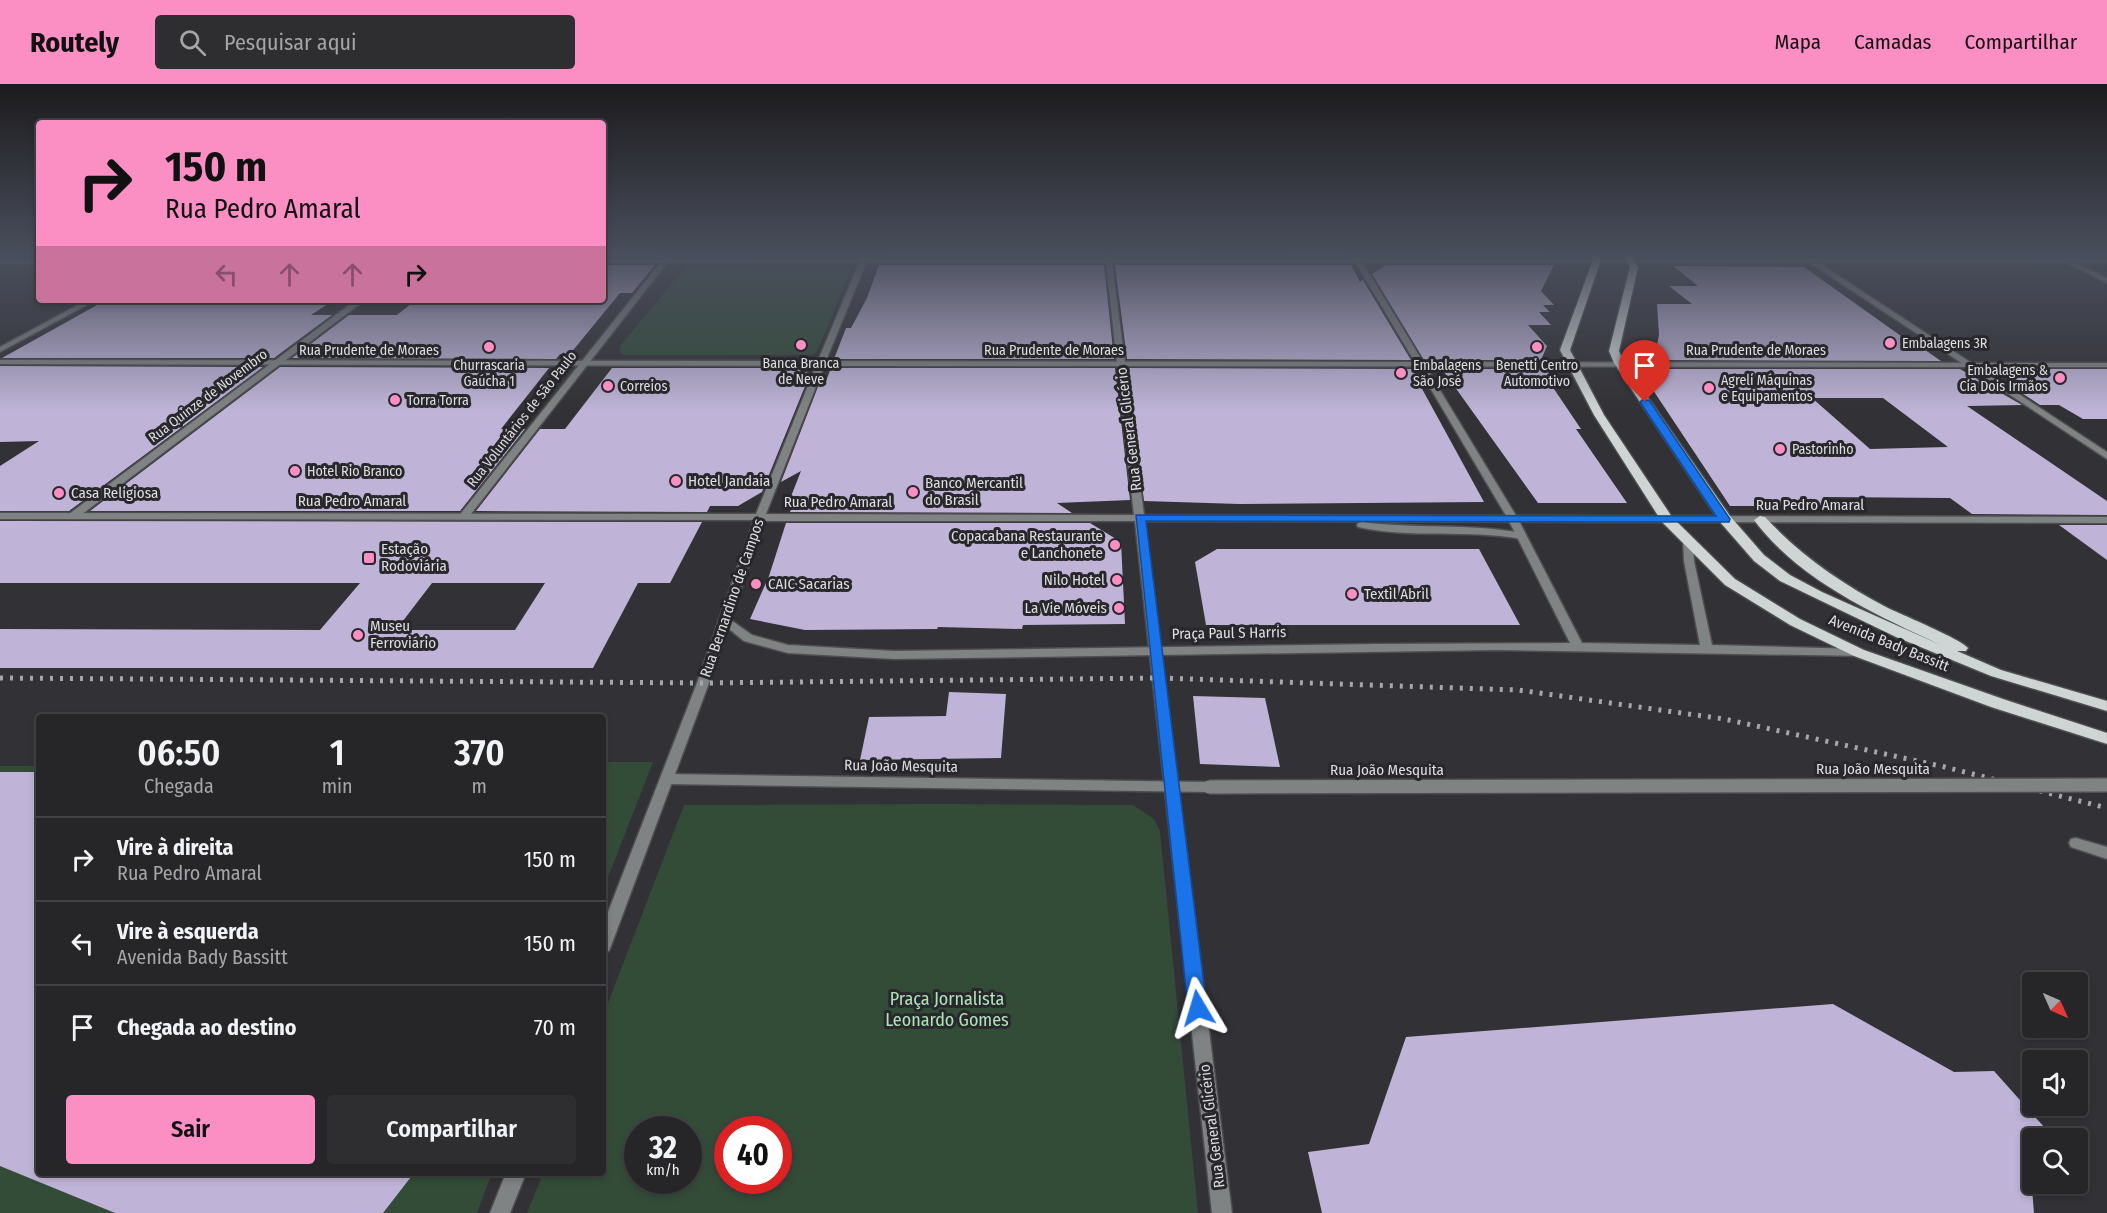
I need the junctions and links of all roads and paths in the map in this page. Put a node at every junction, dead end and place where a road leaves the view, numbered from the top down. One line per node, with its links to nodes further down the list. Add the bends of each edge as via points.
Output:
1 (82, 306): 10 (street)
2 (354, 306): 12 (street, Rua Quinze de Novembro)
3 (629, 306): 13 (street, Rua Voluntários de São Paulo)
4 (845, 306): 14 (street, Rua Bernardino de Campos)
5 (1115, 306): 15 (street, Rua General Glicério)
6 (1386, 306): 16 (street)
7 (1579, 306): 17 (main road, Avenida Bady Bassitt, via 1565,350)
8 (1625, 306): 18 (main road, via 1614,351)
9 (1878, 306): 19 (street)
10 (0, 350)
11 (0, 362): 12 (street, Rua Prudente de Moraes)
12 (274, 363): 13 (street, Rua Prudente de Moraes); 23 (street, Rua Quinze de Novembro)
13 (584, 363): 14 (street, Rua Prudente de Moraes); 24 (street, Rua Voluntários de São Paulo)
14 (821, 363): 15 (street, Rua Prudente de Moraes); 25 (street, Rua Bernardino de Campos)
15 (1121, 363): 16 (street, Rua Prudente de Moraes); 26 (street, Rua General Glicério)
16 (1421, 363): 17 (street, Rua Prudente de Moraes); 28 (street)
17 (1572, 363): 18 (street, Rua Prudente de Moraes); 29 (main road, Avenida Bady Bassitt, via 1599,415)
18 (1619, 363): 19 (street, Rua Prudente de Moraes); 30 (main road, Avenida Bady Bassitt)
19 (1967, 364): 20 (street, Rua Prudente de Moraes); 21 (street)
20 (2107, 365)
21 (2107, 456)
22 (0, 516): 23 (street, Rua Pedro Amaral)
23 (73, 516): 24 (street, Rua Pedro Amaral)
24 (463, 516): 25 (street, Rua Pedro Amaral)
25 (760, 517): 26 (street, Rua Pedro Amaral); 35 (street, Rua Bernardino de Campos)
26 (1140, 518): 27 (street, Rua Pedro Amaral); 38 (street, Rua General Glicério)
27 (1325, 518): 28 (street, Rua Pedro Amaral); 33 (street, via 1394,529 1481,528)
28 (1513, 519): 29 (street, Rua Pedro Amaral); 33 (street)
29 (1667, 519): 30 (street, Rua Pedro Amaral); 34 (main road, Avenida Bady Bassitt)
30 (1725, 519): 31 (street, Rua Pedro Amaral); 40 (main road, Avenida Bady Bassitt, via 1759,558 1817,595 1996,673)
31 (1760, 520): 32 (street, Rua Pedro Amaral); 40 (main road, via 1775,539 1868,602)
32 (2107, 520)
33 (1521, 536): 36 (street)
34 (1688, 539): 37 (street); 39 (main road, Avenida Bady Bassitt, via 1730,582 1764,605)
35 (724, 620): 38 (street, Praça Paul S Harris, via 748,638 788,649 894,655); 43 (street, Rua Bernardino de Campos)
36 (1578, 646): 37 (street, Praça Paul S Harris); 38 (street, Praça Paul S Harris)
37 (1706, 646): 39 (street, Praça Paul S Harris)
38 (1155, 650): 45 (street, Rua General Glicério)
39 (1859, 653): 42 (main road, Avenida Bady Bassitt)
40 (2074, 696): 41 (main road, Avenida Bady Bassitt)
41 (2107, 706)
42 (2107, 739)
43 (667, 778): 45 (street, Rua João Mesquita); 48 (street, Rua Bernardino de Campos)
44 (2107, 785): 45 (street, Rua João Mesquita, bridge)
45 (1171, 786): 51 (street, Rua General Glicério)
46 (2076, 843): 47 (street)
47 (2107, 853)
48 (606, 938)
49 (515, 1176): 50 (street)
50 (500, 1213)
51 (1222, 1213)

